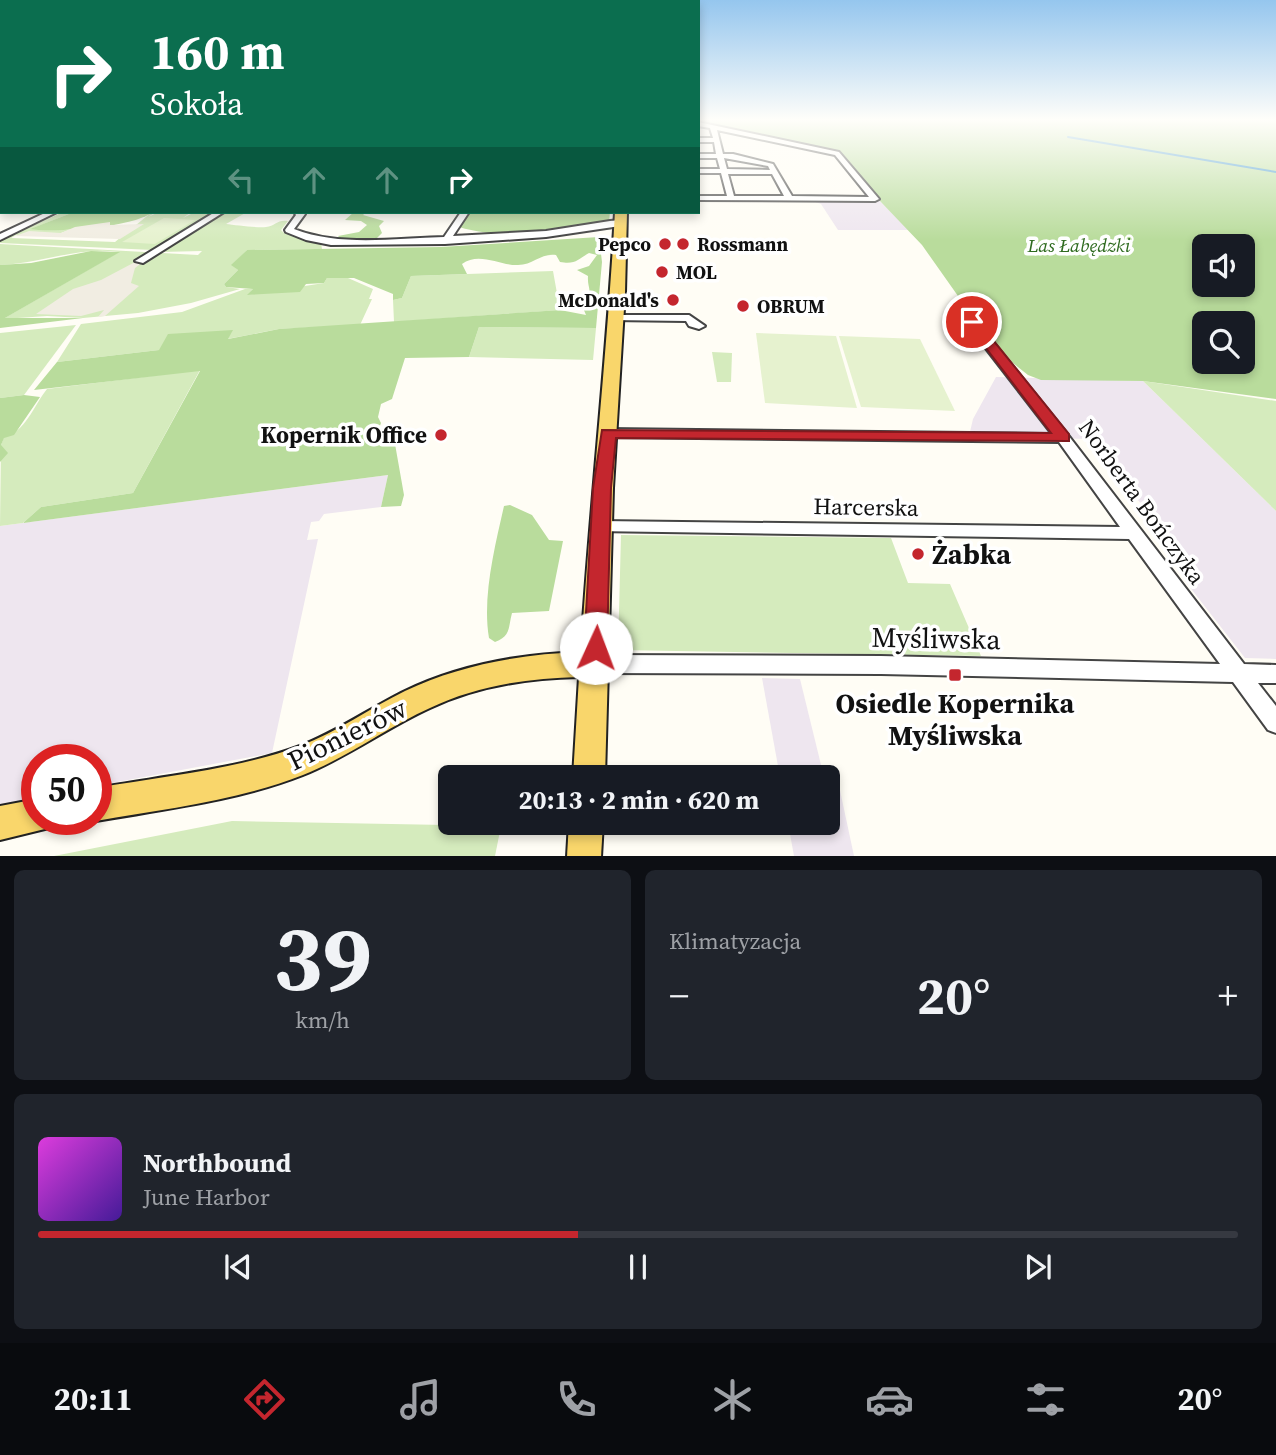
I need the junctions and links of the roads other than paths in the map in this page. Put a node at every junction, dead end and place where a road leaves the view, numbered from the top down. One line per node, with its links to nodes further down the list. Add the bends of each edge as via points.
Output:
1 (721, 160): 5 (street)
2 (743, 160): 6 (street, via 772,165)
3 (843, 160): 11 (street, via 875,199)
4 (700, 171): 5 (street)
5 (724, 172): 6 (street); 8 (street)
6 (775, 172): 11 (street)
7 (712, 182): 8 (street)
8 (726, 182): 10 (street)
9 (700, 198): 10 (street)
10 (731, 198): 11 (street)
11 (789, 198)
12 (49, 214): 17 (street)
13 (217, 214): 19 (street)
14 (301, 214): 18 (street, via 289,230 323,242)
15 (463, 214): 18 (street)
16 (621, 218): 18 (street, via 552,233); 21 (main road)
17 (0, 237)
18 (445, 241)
19 (140, 261)
20 (964, 313): 24 (street, Norberta Bończyka)
21 (615, 318): 22 (street, via 689,318); 23 (main road)
22 (699, 326)
23 (608, 433): 24 (street, via 711,429); 25 (main road)
24 (1063, 438): 26 (street, Norberta Bończyka)
25 (600, 527): 26 (street, Harcerska); 27 (main road)
26 (1131, 533): 28 (street, Norberta Bończyka)
27 (595, 664): 28 (street, Myśliwska); 31 (main road); 32 (main road, Pionierów, via 480,675 422,698 297,762)
28 (1236, 673): 29 (street, Myśliwska); 30 (street, Norberta Bończyka)
29 (1276, 674)
30 (1276, 723)
31 (590, 765)
32 (112, 802)
33 (21, 819): 34 (main road)
34 (0, 823)
35 (585, 835): 36 (main road)
36 (584, 856)

